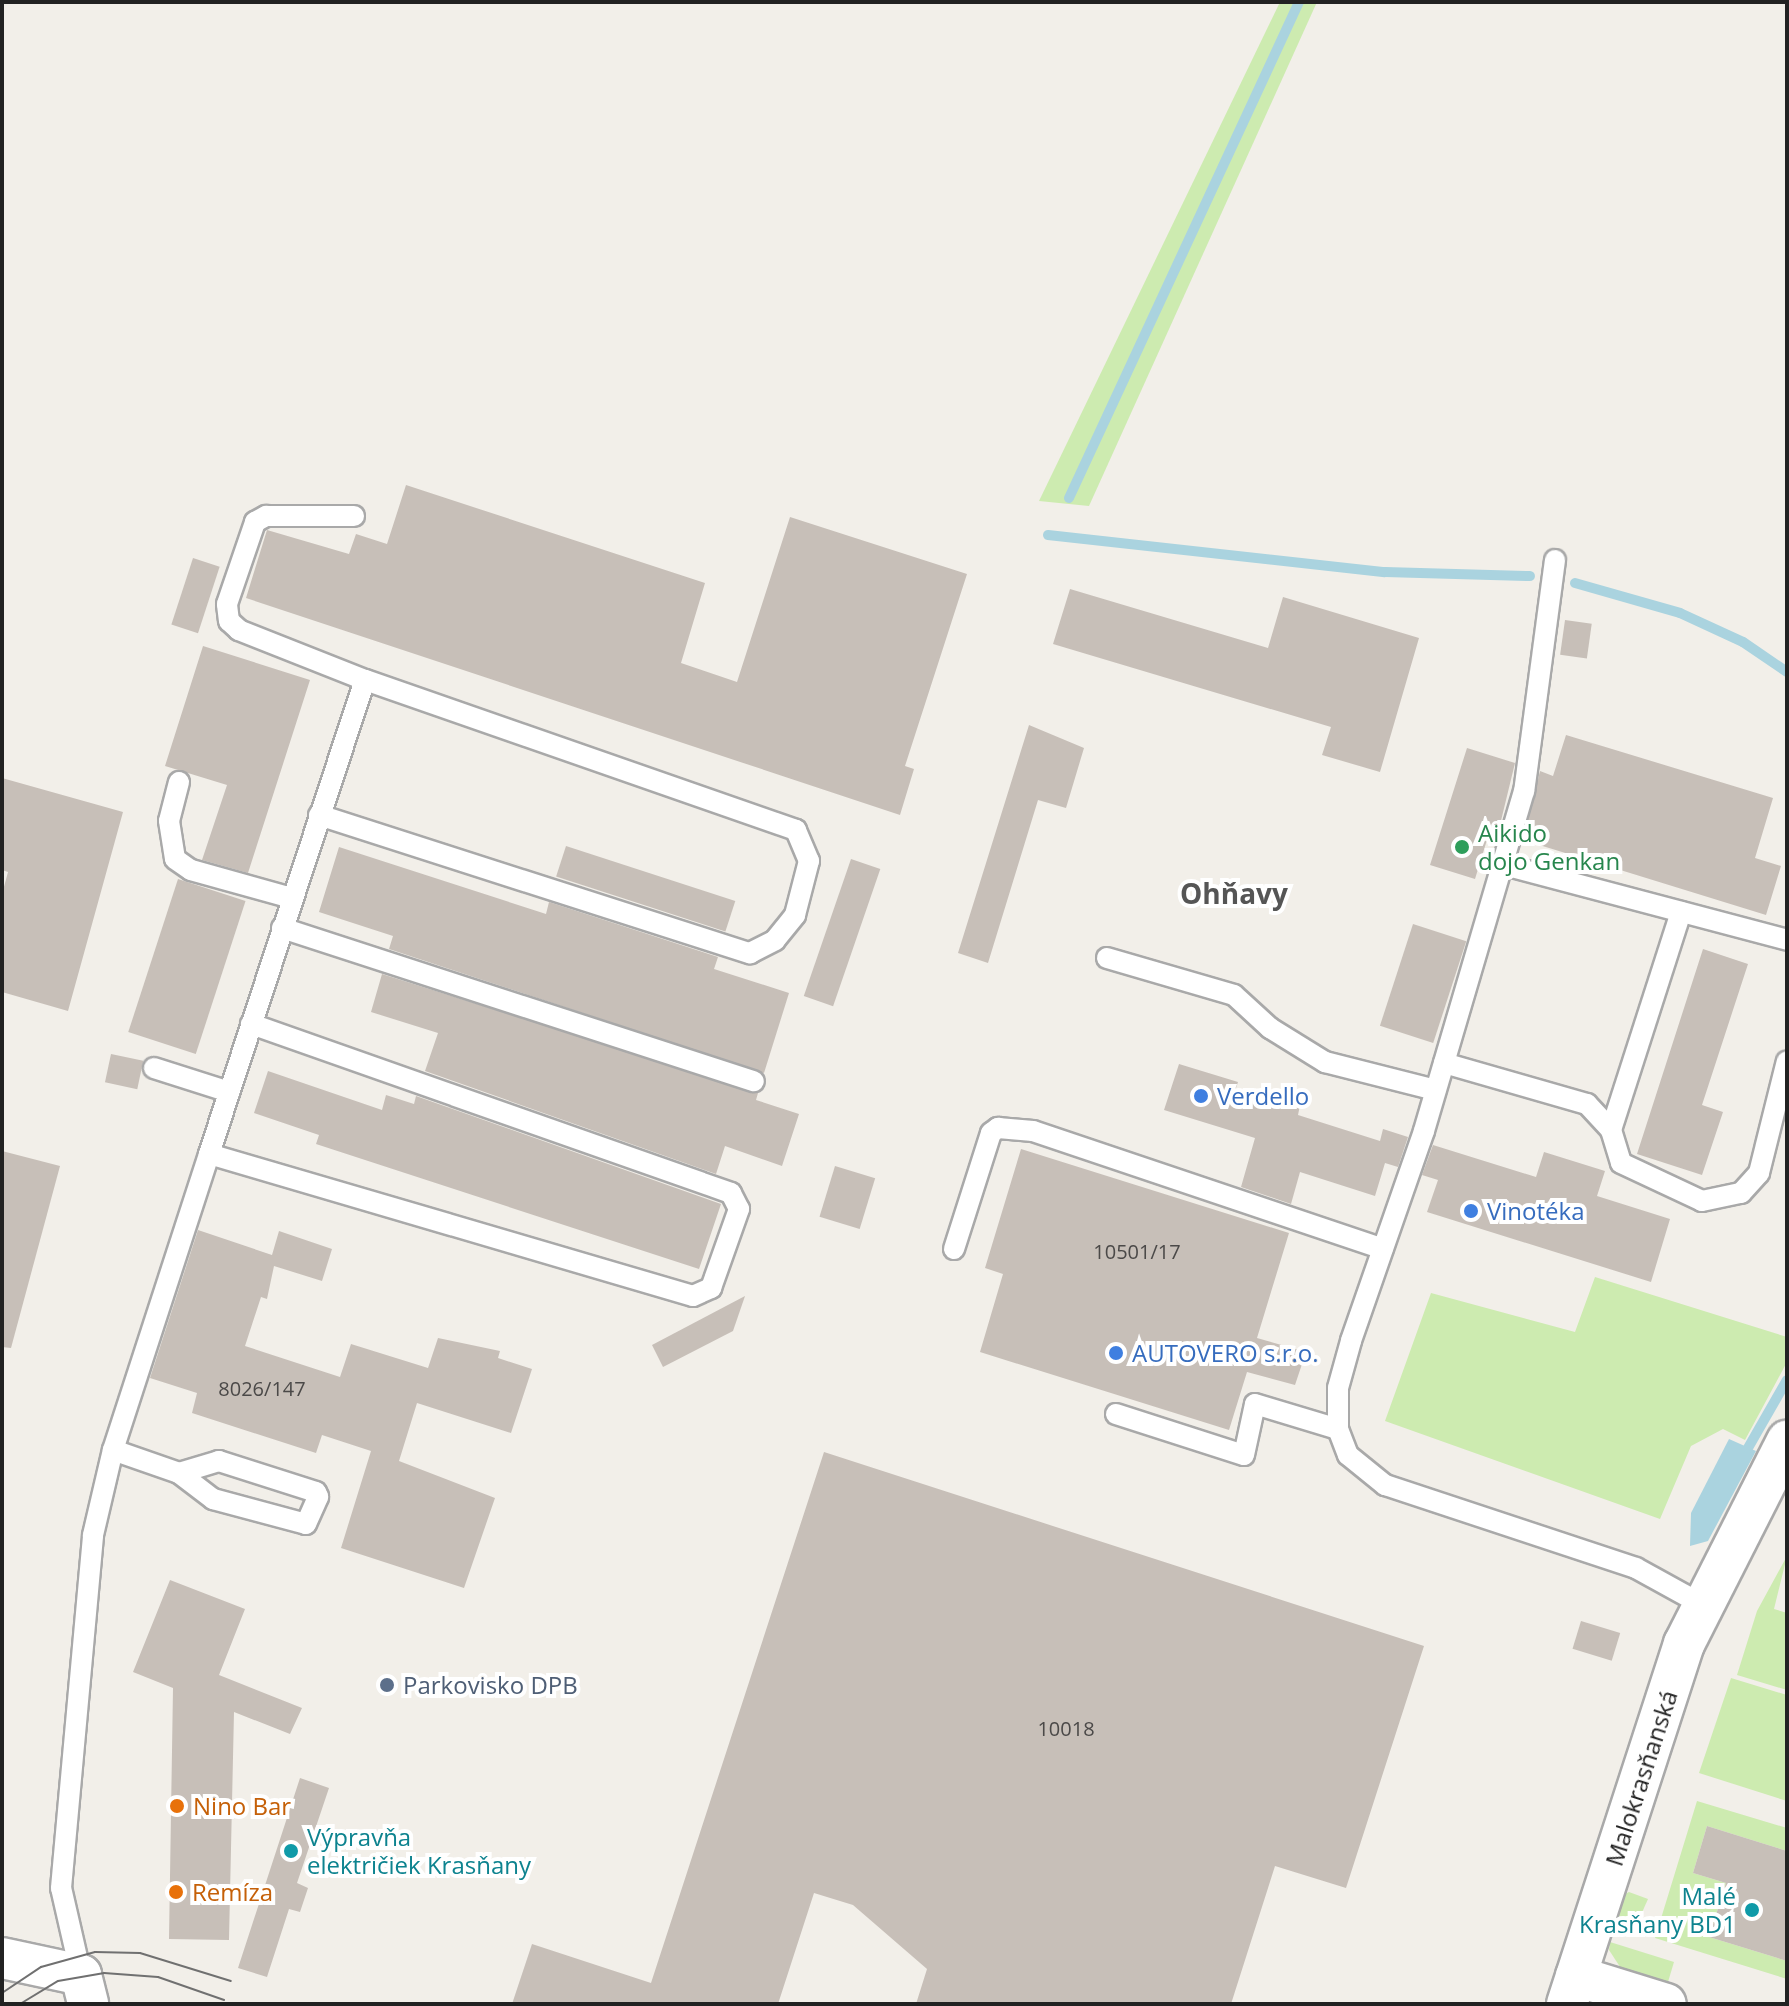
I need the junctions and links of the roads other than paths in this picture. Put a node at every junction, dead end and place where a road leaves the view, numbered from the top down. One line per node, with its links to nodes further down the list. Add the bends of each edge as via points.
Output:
1 (354, 516): 3 (lane, via 260,518 227,604 229,621 239,630)
2 (1555, 560): 6 (lane, via 1537,724)
3 (365, 680): 5 (lane); 5 (lane, via 796,830 809,861 795,915 775,940 750,953)
4 (179, 782): 7 (lane, via 169,821 175,859 191,870)
5 (319, 815): 7 (lane)
6 (1504, 865): 8 (lane); 14 (lane)
7 (291, 898): 9 (lane)
8 (1681, 912): 10 (lane); 19 (lane)
9 (282, 928): 12 (lane); 16 (lane)
10 (1787, 940)
11 (1107, 958): 17 (lane, via 1234,995 1270,1028 1325,1062)
12 (251, 1024): 18 (lane); 20 (lane, via 731,1193 739,1209 711,1288 693,1296)
13 (1787, 1061): 19 (lane, via 1759,1173 1741,1193 1702,1201 1621,1163)
14 (1444, 1063): 17 (lane); 19 (lane, via 1587,1104)
15 (154, 1068): 18 (lane)
16 (754, 1081)
17 (1436, 1090): 22 (lane)
18 (229, 1092): 20 (lane)
19 (1611, 1130)
20 (209, 1154): 26 (lane)
21 (954, 1249): 22 (lane, via 991,1133 998,1128 1033,1131)
22 (1383, 1249): 24 (lane, via 1341,1375)
23 (1116, 1414): 24 (lane, via 1244,1455 1255,1404)
24 (1338, 1429): 28 (lane, via 1348,1455 1385,1485 1636,1568)
25 (1787, 1441): 28 (street, Malokrasňanská)
26 (113, 1450): 27 (lane); 30 (lane, via 93,1535 61,1888)
27 (179, 1473): 27 (lane, via 219,1461 316,1492 318,1497 306,1524 213,1499)
28 (1703, 1605): 31 (street, Malokrasňanská, via 1684,1644)
29 (2, 1958): 30 (street)
30 (84, 1990)
31 (1572, 1990): 32 (street)
32 (1666, 2004)

